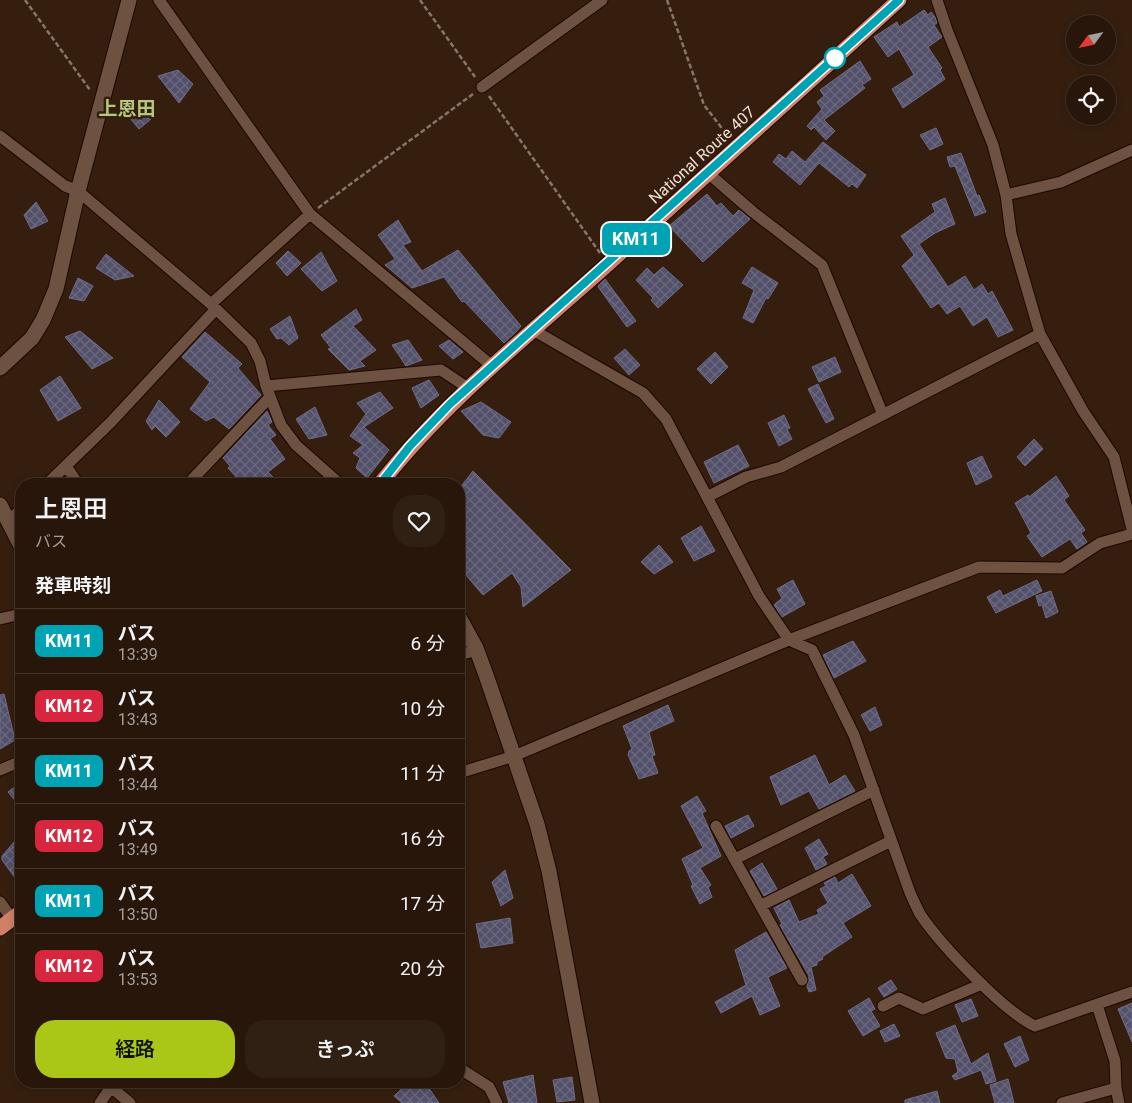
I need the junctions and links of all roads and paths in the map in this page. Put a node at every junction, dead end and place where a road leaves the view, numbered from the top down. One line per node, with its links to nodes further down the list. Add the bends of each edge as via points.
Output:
1 (25, 0): 10 (path)
2 (129, 0): 10 (street)
3 (159, 0): 17 (street)
4 (420, 0): 9 (path)
5 (602, 0): 9 (street)
6 (667, 0): 12 (path, via 704,105)
7 (898, 0): 12 (highway, National Route 407)
8 (938, 0): 16 (street, via 993,145)
9 (482, 87): 17 (path); 18 (path)
10 (102, 105): 15 (street)
11 (0, 136): 15 (street, via 65,186)
12 (736, 148): 14 (highway, National Route 407)
13 (1132, 150): 16 (street, via 1061,182)
14 (708, 173): 18 (highway, National Route 407); 26 (street, via 822,265)
15 (78, 191): 19 (street); 23 (street, via 56,289 43,320 32,338)
16 (1006, 194): 21 (street, via 1011,234)
17 (310, 214): 19 (street); 22 (street)
18 (608, 264): 20 (highway, National Route 407)
19 (213, 306): 25 (street, via 251,343 260,361); 27 (street, via 111,422)
20 (533, 330): 22 (highway, National Route 407); 33 (street, via 643,393 666,418)
21 (1040, 334): 26 (street); 37 (street, via 1083,411 1114,457)
22 (492, 366): 24 (highway, National Route 407)
23 (0, 368)
24 (468, 388): 25 (street, via 441,370); 32 (highway, National Route 407, via 410,446)
25 (268, 392): 30 (street); 31 (street, via 281,425 296,445)
26 (883, 415): 33 (street, via 781,467 746,477)
27 (66, 466): 28 (street); 29 (street)
28 (53, 478)
29 (74, 478)
30 (193, 478)
31 (333, 478)
32 (385, 478)
33 (707, 497): 43 (street, via 760,596)
34 (0, 505): 36 (street)
35 (15, 515): 36 (street)
36 (9, 521): 38 (street)
37 (1132, 529)
38 (15, 534)
39 (1132, 534): 43 (street, via 1100,543 1062,568 978,567)
40 (15, 615): 41 (street)
41 (0, 619)
42 (465, 628): 44 (street)
43 (789, 640): 46 (street); 50 (street, via 812,650 854,735)
44 (477, 650): 45 (street); 46 (street)
45 (465, 653)
46 (514, 756): 49 (street); 69 (street, via 537,824 548,871)
47 (15, 764): 48 (street)
48 (0, 770)
49 (465, 771)
50 (874, 790): 52 (street); 53 (street)
51 (716, 826): 53 (street)
52 (892, 841): 55 (street); 58 (street, via 920,913)
53 (735, 859): 55 (street)
54 (0, 902): 56 (street)
55 (762, 905): 57 (street)
56 (14, 921)
57 (802, 980)
58 (982, 984): 60 (street, via 1024,1021 1035,1026); 61 (street, via 923,1009 898,998)
59 (1132, 992): 60 (street)
60 (1098, 1005): 65 (street, via 1115,1061)
61 (883, 1006)
62 (465, 1072): 68 (street, via 489,1087)
63 (110, 1088): 66 (street)
64 (117, 1088): 67 (street)
65 (1116, 1088): 70 (street); 71 (street)
66 (100, 1103)
67 (130, 1103)
68 (497, 1103)
69 (592, 1103)
70 (1062, 1103)
71 (1119, 1103)

